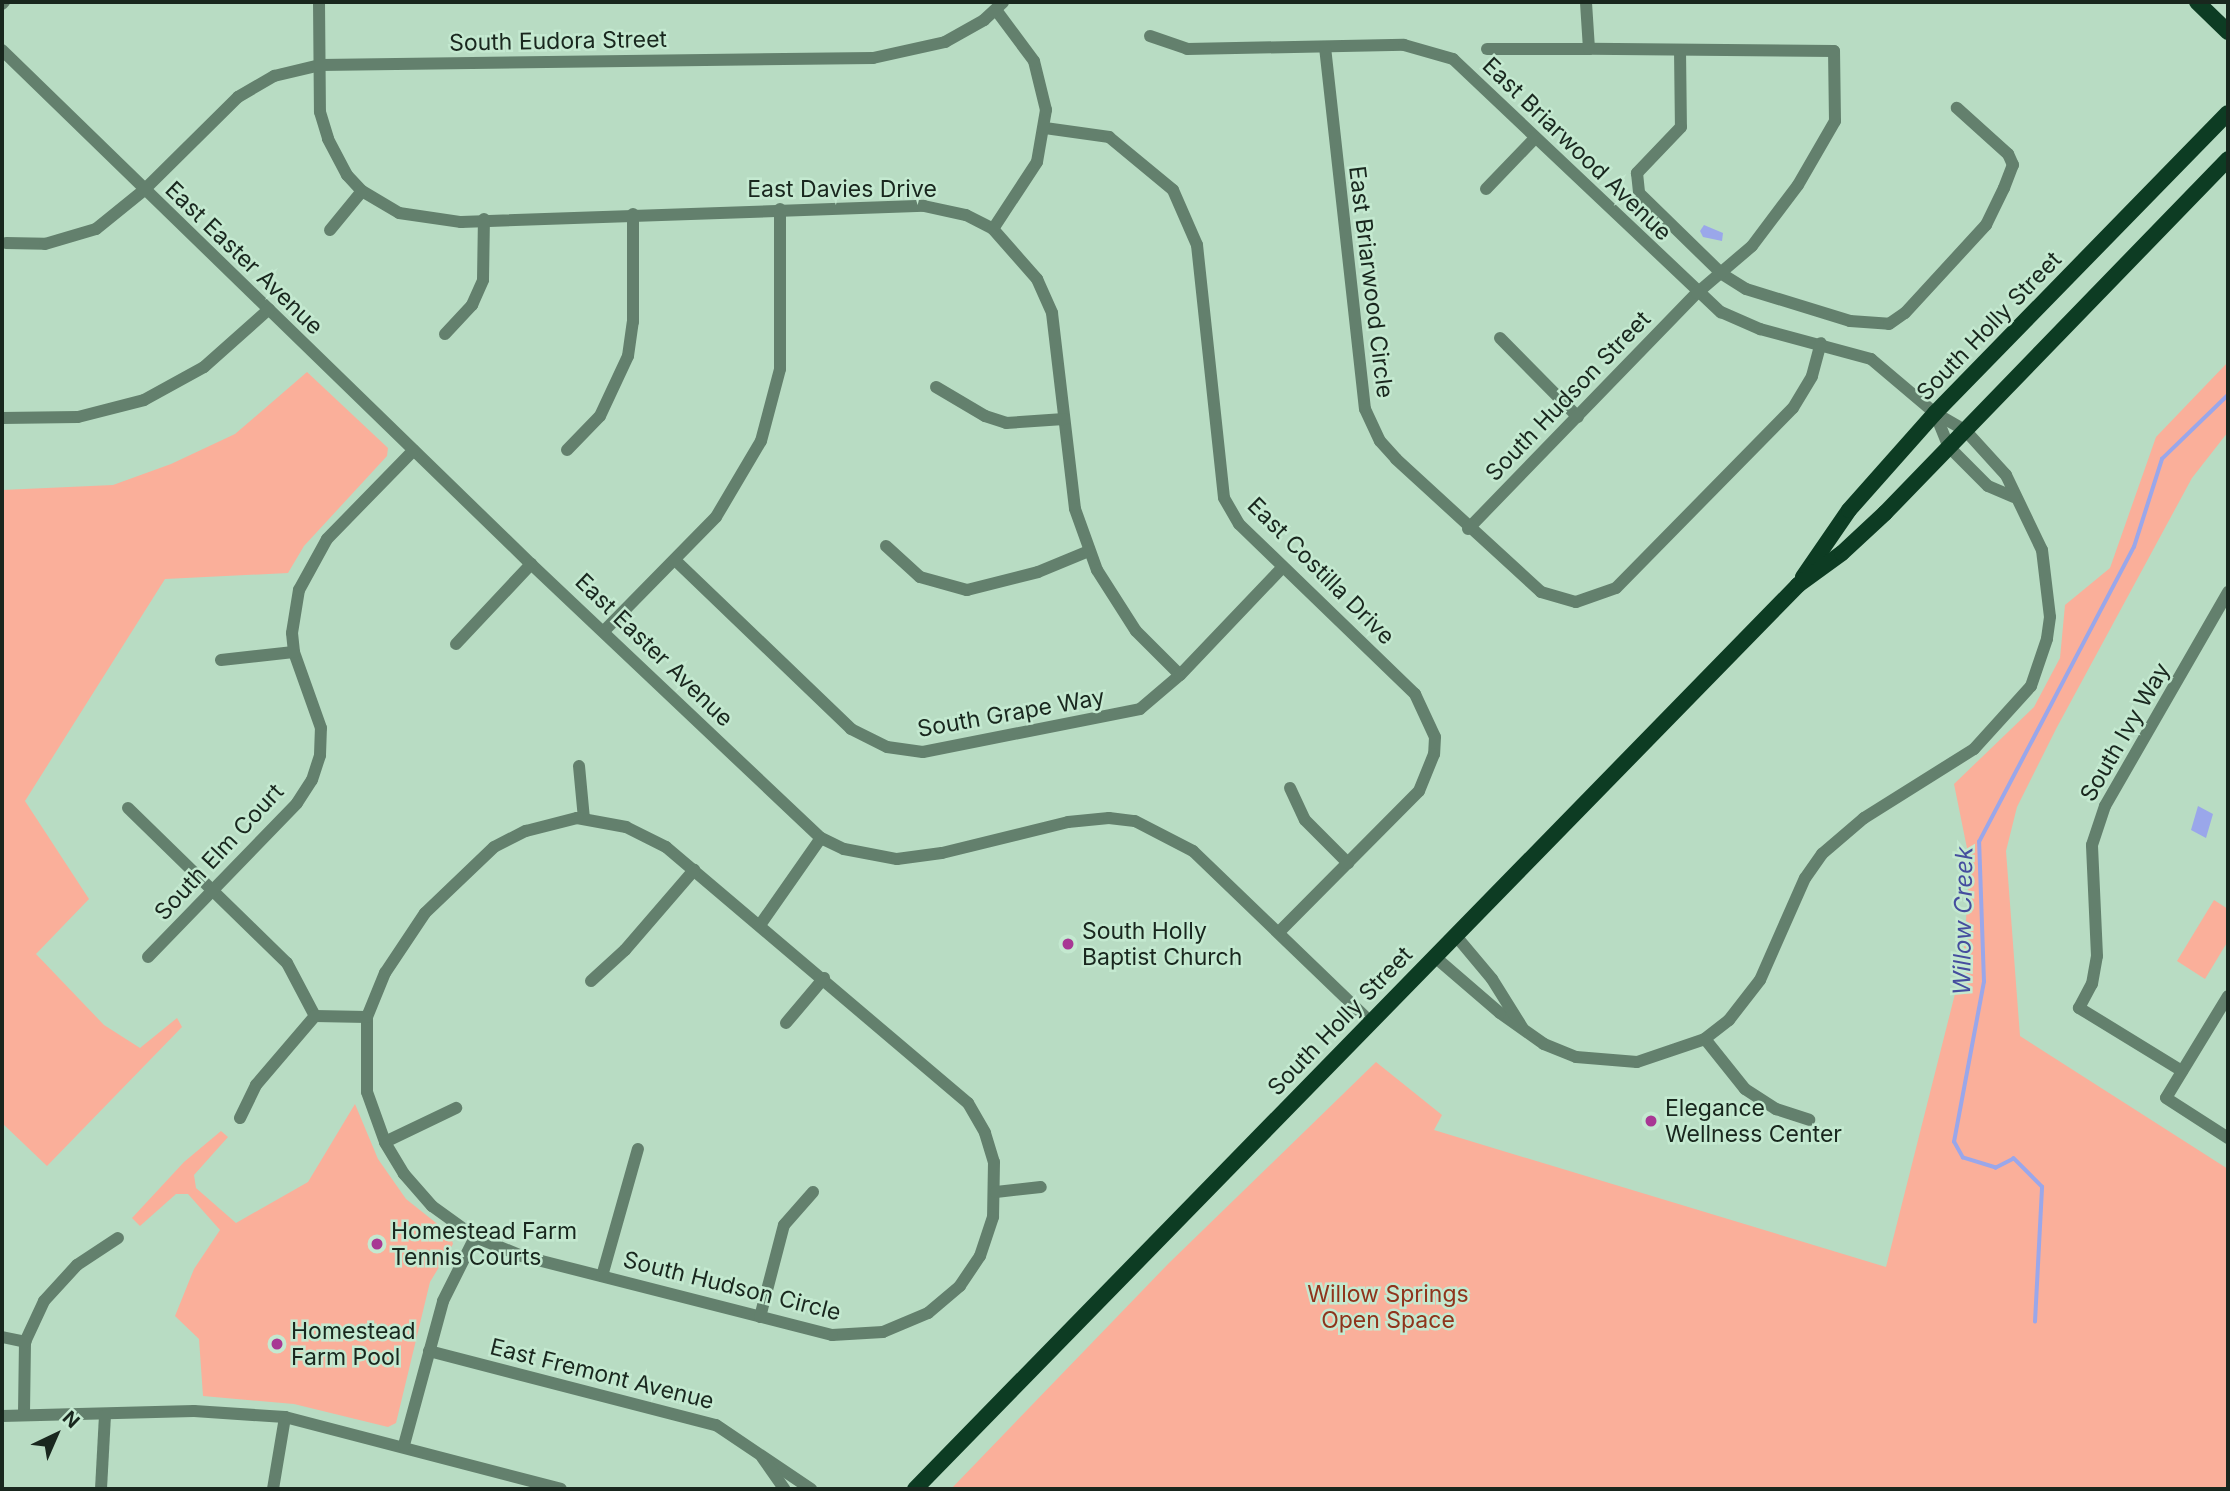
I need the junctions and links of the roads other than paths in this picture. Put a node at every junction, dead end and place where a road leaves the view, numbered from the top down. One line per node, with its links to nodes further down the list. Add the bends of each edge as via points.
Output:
1 (319, 2): 12 (street, East Davies Drive)
2 (1586, 2): 10 (street)
3 (2197, 2): 5 (main road)
4 (1000, 6): 12 (street, South Eudora Street, via 945,42 914,53 873,58); 15 (street, via 1042,82)
5 (2228, 32)
6 (1150, 36): 7 (street, East Briarwood Avenue, via 1187,49)
7 (1325, 47): 16 (street, East Briarwood Avenue, via 1404,45 1440,53 1460,66); 43 (street, East Briarwood Circle, via 1365,409 1380,441)
8 (1487, 49): 10 (street)
9 (2, 50): 19 (street, East Easter Avenue)
10 (1589, 50): 11 (street)
11 (1680, 50): 27 (street, via 1681,127 1637,173 1640,192); 27 (street, South Hudson Street, via 1834,51 1835,121 1798,185 1752,246)
12 (320, 65): 19 (street, South Eudora Street, via 274,76 238,97); 20 (street, East Davies Drive, via 320,112 328,139 347,175)
13 (1957, 108): 27 (street, via 2008,154 2013,165 1986,225 1889,324 1850,321 1746,289)
14 (2228, 113): 34 (main road, South Holly Street)
15 (1045, 128): 24 (street, via 1029,178); 48 (street, East Costilla Drive, via 1092,132 1121,143 1162,177 1184,208 1197,245 1220,485 1239,524)
16 (1535, 138): 18 (street); 28 (street, East Briarwood Avenue)
17 (2228, 159): 38 (main road, South Holly Street)
18 (1486, 188)
19 (143, 191): 26 (street, South Eudora Street, via 114,216 77,236 45,243); 29 (street, East Easter Avenue)
20 (362, 191): 23 (street, East Davies Drive, via 418,219); 25 (street)
21 (780, 209): 22 (street, East Davies Drive); 24 (street, East Davies Drive, via 924,206 966,215); 46 (street, via 782,339 770,418 736,489)
22 (633, 214): 23 (street, East Davies Drive); 41 (street, via 633,321 628,356 600,416)
23 (484, 219): 30 (street, via 483,280 468,312)
24 (993, 229): 37 (street, East Davies Drive, via 1037,279 1052,313)
25 (330, 230)
26 (6, 243)
27 (1722, 274): 28 (street, South Hudson Street)
28 (1697, 293): 32 (street, East Briarwood Avenue, via 1741,323); 35 (street, South Hudson Street)
29 (269, 310): 36 (street, via 204,367 144,400 78,417); 40 (street, East Easter Avenue)
30 (445, 334)
31 (1500, 338): 35 (street)
32 (1821, 343): 34 (street, East Briarwood Avenue, via 1871,359); 43 (street, East Briarwood Circle, via 1812,376 1793,408 1616,588 1576,602 1557,601 1524,582)
33 (936, 387): 37 (street, via 1006,423)
34 (1936, 413): 38 (street, East Briarwood Avenue); 39 (street); 49 (main road, South Holly Street, via 1850,510)
35 (1578, 417): 43 (street, South Hudson Street)
36 (2, 418)
37 (1064, 419): 45 (street, East Davies Drive, via 1075,509)
38 (1965, 430): 39 (main road, South Holly Street); 42 (street, East Briarwood Avenue, via 2006,475)
39 (1948, 447): 42 (street, via 1988,486); 49 (main road, South Holly Street, via 1842,553)
40 (414, 450): 47 (street, East Easter Avenue); 53 (street, South Elm Court, via 314,556 295,602)
41 (567, 450)
42 (2014, 497): 77 (street, East Briarwood Avenue, via 2042,550 2049,588 2048,639 2031,686 1974,748 1864,818 1822,854 1805,878 1760,980 1729,1020)
43 (1468, 529)
44 (886, 546): 45 (street, via 920,578 967,590 1038,572)
45 (1089, 551): 55 (street, East Davies Drive, via 1114,602)
46 (675, 560): 51 (street); 55 (street, South Grape Way, via 851,729 896,749 941,751 1058,722 1124,715 1153,701)
47 (531, 564): 51 (street, East Easter Avenue); 52 (street)
48 (1283, 567): 55 (street, South Grape Way); 61 (street, East Costilla Drive, via 1415,694 1434,737 1434,754 1419,791)
49 (1798, 585): 66 (main road, South Holly Street)
50 (2228, 592): 78 (street, South Ivy Way, via 2105,806 2092,845 2097,956 2092,984 2079,1008)
51 (606, 631): 60 (street, East Easter Avenue)
52 (456, 644)
53 (294, 652): 54 (street); 63 (street, South Elm Court, via 321,729 317,769 297,803)
54 (221, 660)
55 (1180, 675)
56 (579, 766): 59 (street)
57 (1290, 788): 61 (street, via 1305,820)
58 (128, 808): 63 (street)
59 (584, 819): 62 (street, South Hudson Circle, via 626,827 666,847); 73 (street, via 526,831 485,855 405,937)
60 (821, 838): 64 (street); 65 (street, East Easter Avenue, via 844,849 897,859 942,853 1068,822 1135,821 1178,840)
61 (1349, 863): 65 (street, East Costilla Drive)
62 (694, 870): 64 (street, South Hudson Circle); 70 (street, via 625,950)
63 (212, 893): 67 (street, South Elm Court); 72 (street, via 287,963)
64 (760, 925): 69 (street, South Hudson Circle)
65 (1279, 932): 74 (street, East Easter Avenue)
66 (1455, 936): 68 (main road, South Holly Street); 76 (street, via 1492,979)
67 (148, 957)
68 (1435, 957): 74 (main road, South Holly Street); 76 (street, East Briarwood Avenue)
69 (824, 978): 75 (street); 87 (street, South Hudson Circle, via 968,1103 985,1133)
70 (591, 981)
71 (2228, 996): 78 (street)
72 (315, 1016): 73 (street); 80 (street, via 256,1084)
73 (367, 1017): 83 (street, South Hudson Circle, via 367,1092)
74 (1371, 1022): 106 (main road, South Holly Street)
75 (786, 1023)
76 (1524, 1030): 77 (street, East Briarwood Avenue, via 1563,1053 1599,1062 1660,1058)
77 (1705, 1039): 81 (street, via 1745,1089 1776,1109)
78 (2182, 1071): 82 (street, via 2166,1098)
79 (456, 1108): 83 (street)
80 (240, 1118)
81 (1809, 1120)
82 (2228, 1138)
83 (385, 1142): 88 (street, South Hudson Circle, via 417,1192)
84 (638, 1149): 90 (street)
85 (1041, 1187): 87 (street)
86 (813, 1192): 91 (street, via 784,1225)
87 (996, 1192): 91 (street, South Hudson Circle, via 980,1256 960,1286 928,1313 883,1332 850,1336)
88 (475, 1237): 90 (street, South Hudson Circle, via 522,1256); 94 (street, via 450,1283)
89 (118, 1238): 93 (street, via 56,1284)
90 (602, 1276): 91 (street, South Hudson Circle)
91 (760, 1317)
92 (2, 1337): 93 (street)
93 (26, 1342): 95 (street)
94 (429, 1352): 99 (street); 100 (street, East Fremont Avenue, via 696,1419 732,1432)
95 (24, 1413): 96 (street); 97 (street)
96 (104, 1415): 98 (street, via 194,1411); 101 (street)
97 (2, 1416)
98 (285, 1417): 99 (street); 102 (street)
99 (404, 1445): 103 (street)
100 (758, 1451): 104 (street, East Fremont Avenue); 105 (street, East Fremont Avenue)
101 (101, 1489)
102 (273, 1489)
103 (561, 1489)
104 (784, 1489)
105 (811, 1489)
106 (915, 1489)

